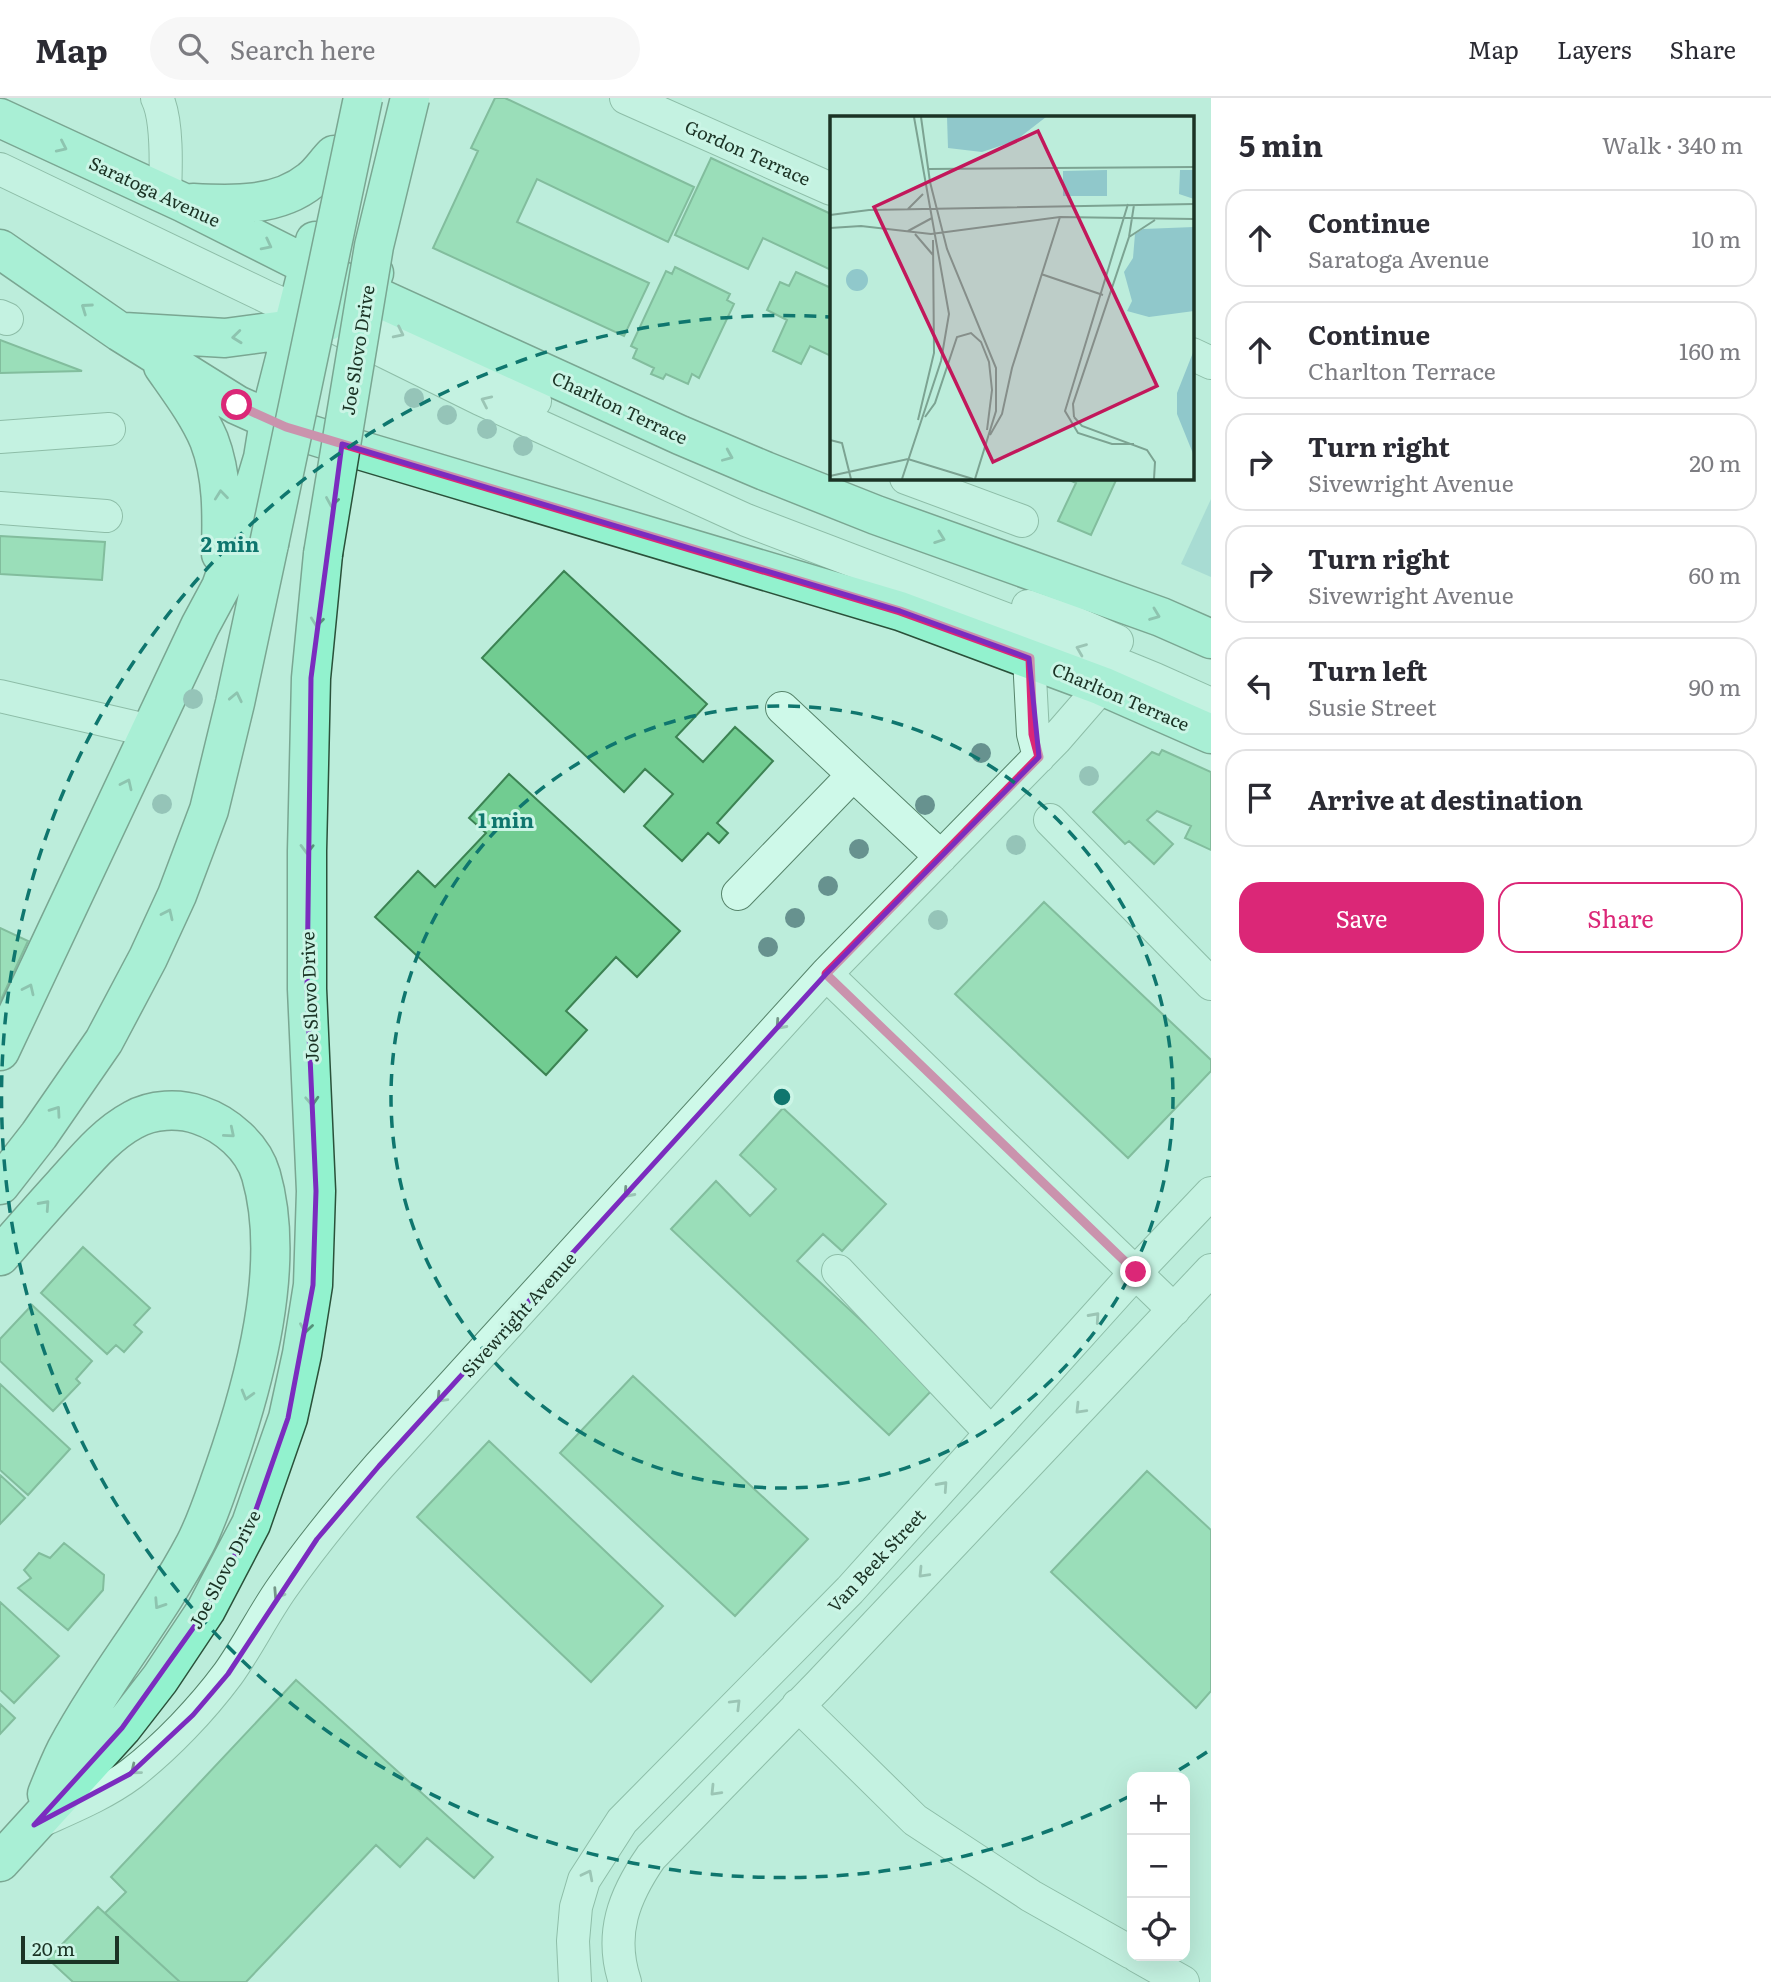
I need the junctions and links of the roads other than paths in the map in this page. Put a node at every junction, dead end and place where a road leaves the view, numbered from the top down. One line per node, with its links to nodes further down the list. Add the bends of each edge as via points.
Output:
1 (157, 98): 12 (street)
2 (348, 98): 9 (main road)
3 (363, 98): 44 (main road, one-way to 3, bridge, via 104,1041 177,895 209,810)
4 (410, 98): 56 (main road, Joe Slovo Drive, one-way to 56, bridge, via 374,246 323,554 311,678 307,989 316,1191 313,1285 303,1354 288,1418 251,1524 206,1610 122,1728)
5 (420, 98): 14 (main road)
6 (626, 98): 11 (street, Gordon Terrace)
7 (0, 118): 12 (main road, Saratoga Avenue, one-way to 12)
8 (0, 148): 14 (street)
9 (334, 155): 12 (main road, via 312,179 269,200 231,205); 14 (main road)
10 (0, 169): 14 (street)
11 (830, 189)
12 (174, 199): 14 (main road, Saratoga Avenue, one-way to 14)
13 (0, 249): 15 (main road, one-way to 13)
14 (320, 303): 15 (main road, one-way to 15, via 225,338); 19 (main road); 27 (main road, Charlton Terrace, one-way to 27, via 680,435 876,515); 29 (street, one-way to 29, via 391,329 573,420 748,498 1071,621); 32 (street, one-way to 14, via 1032,629 746,520 481,399)
15 (120, 332): 16 (main road)
16 (155, 354): 19 (main road); 26 (main road, one-way to 16, via 222,506 209,441)
17 (1194, 355): 18 (street)
18 (1211, 363)
19 (269, 421): 26 (main road, via 263,458); 28 (main road, Charlton Terrace, via 900,611)
20 (109, 429): 21 (street)
21 (0, 437)
22 (911, 480): 25 (street)
23 (0, 509): 24 (street)
24 (106, 516)
25 (1022, 521)
26 (221, 587): 34 (main road)
27 (1211, 639)
28 (1030, 658): 30 (main road, Charlton Terrace); 36 (street, via 1033,734)
29 (1211, 682)
30 (1102, 686): 35 (main road, Charlton Terrace); 36 (street, Sivewright Avenue)
31 (0, 696): 34 (street)
32 (1211, 704)
33 (782, 708): 37 (street)
34 (152, 731): 43 (main road, one-way to 34)
35 (1211, 734)
36 (1039, 757): 39 (street, Sivewright Avenue)
37 (853, 775): 39 (street); 40 (street)
38 (1050, 820): 42 (street)
39 (941, 857): 41 (street, Sivewright Avenue)
40 (738, 894)
41 (826, 974): 49 (street); 56 (street, Sivewright Avenue, one-way to 56, via 379,1466 317,1539 228,1674 193,1715 130,1774 98,1795)
42 (1211, 984)
43 (0, 1051)
44 (0, 1185)
45 (1211, 1193): 49 (street, Van Beek Street)
46 (0, 1256): 56 (main road, one-way to 56, via 94,1151 133,1119 155,1112 186,1110 210,1118 232,1132 261,1173 270,1219 270,1279 256,1362 221,1478 196,1542 82,1722)
47 (1211, 1270): 50 (street)
48 (838, 1271): 51 (street)
49 (1136, 1272): 50 (street); 51 (street, Van Beek Street, one-way to 49)
50 (1174, 1310): 53 (street, one-way to 53)
51 (990, 1433): 52 (street, Van Beek Street)
52 (968, 1458): 53 (street); 54 (street, Van Beek Street, one-way to 52)
53 (1006, 1486): 55 (street, one-way to 55)
54 (787, 1653): 55 (street); 59 (street, Van Beek Street, one-way to 54, via 584,1880 622,1821)
55 (808, 1695): 58 (street, one-way to 58, via 651,1857 628,1895); 60 (street, via 915,1820 1031,1896)
56 (34, 1825): 57 (main road, Sivewright Avenue)
57 (0, 1862)
58 (618, 1938): 59 (street); 63 (street)
59 (573, 1941): 62 (street, Van Beek Street)
60 (1127, 1950)
61 (1146, 1961): 64 (street)
62 (575, 1982)
63 (625, 1982)
64 (1183, 1982)

